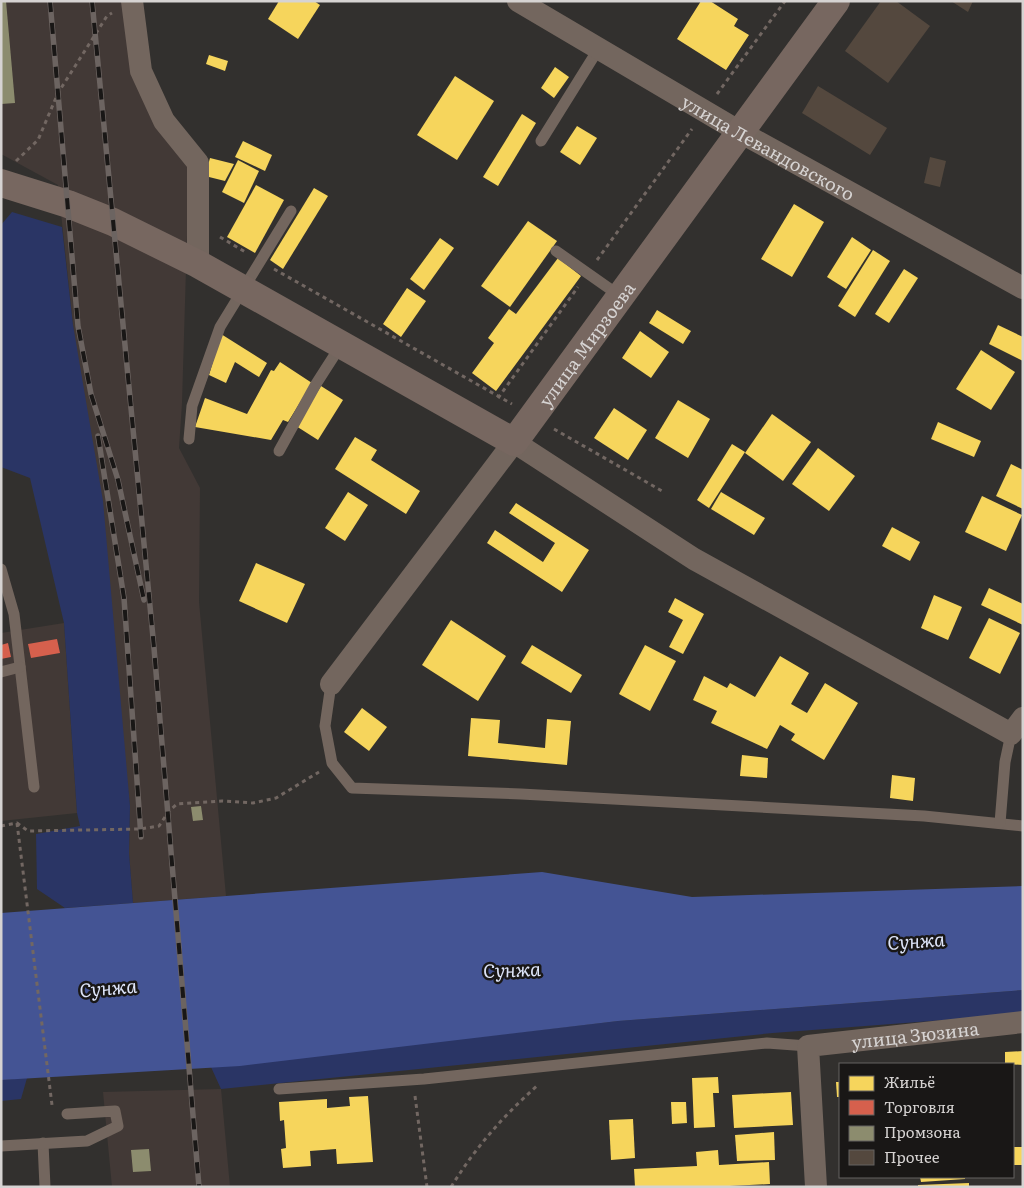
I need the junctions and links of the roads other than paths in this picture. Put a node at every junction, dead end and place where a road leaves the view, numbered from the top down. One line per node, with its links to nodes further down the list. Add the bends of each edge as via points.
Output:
1 (132, 1): 10 (street, via 141,71 164,121 198,162)
2 (518, 1): 4 (street, улица Левандовского)
3 (836, 1): 5 (street, улица Мирзоева)
4 (599, 48): 5 (street, улица Левандовского); 6 (lane)
5 (740, 132): 11 (street, улица Левандовского); 13 (street, улица Мирзоева)
6 (541, 141)
7 (7, 174): 10 (street)
8 (291, 211): 12 (lane)
9 (556, 251): 13 (lane)
10 (198, 264): 12 (street)
11 (1023, 288)
12 (244, 290): 14 (street); 15 (lane, via 220,327 192,406)
13 (620, 296): 16 (street, улица Мирзоева)
14 (341, 345): 16 (street); 17 (lane)
15 (189, 439)
16 (514, 442): 21 (street, улица Мирзоева); 22 (street, via 694,559)
17 (279, 451)
18 (1, 569): 19 (lane, via 14,614)
19 (20, 667): 20 (lane); 23 (lane)
20 (1, 672)
21 (331, 684): 24 (lane, via 325,726 332,764 352,788 521,794)
22 (1017, 726): 24 (lane, via 1005,762)
23 (34, 787)
24 (1000, 823): 25 (lane)
25 (1023, 826)
26 (1023, 1022): 27 (street, улица Зюзина)
27 (808, 1046): 28 (lane, via 766,1043 413,1080); 33 (street)
28 (279, 1089)
29 (67, 1114): 30 (lane, via 115,1111 118,1126 87,1140)
30 (42, 1143): 31 (lane); 32 (lane)
31 (1, 1146)
32 (45, 1187)
33 (816, 1187)

